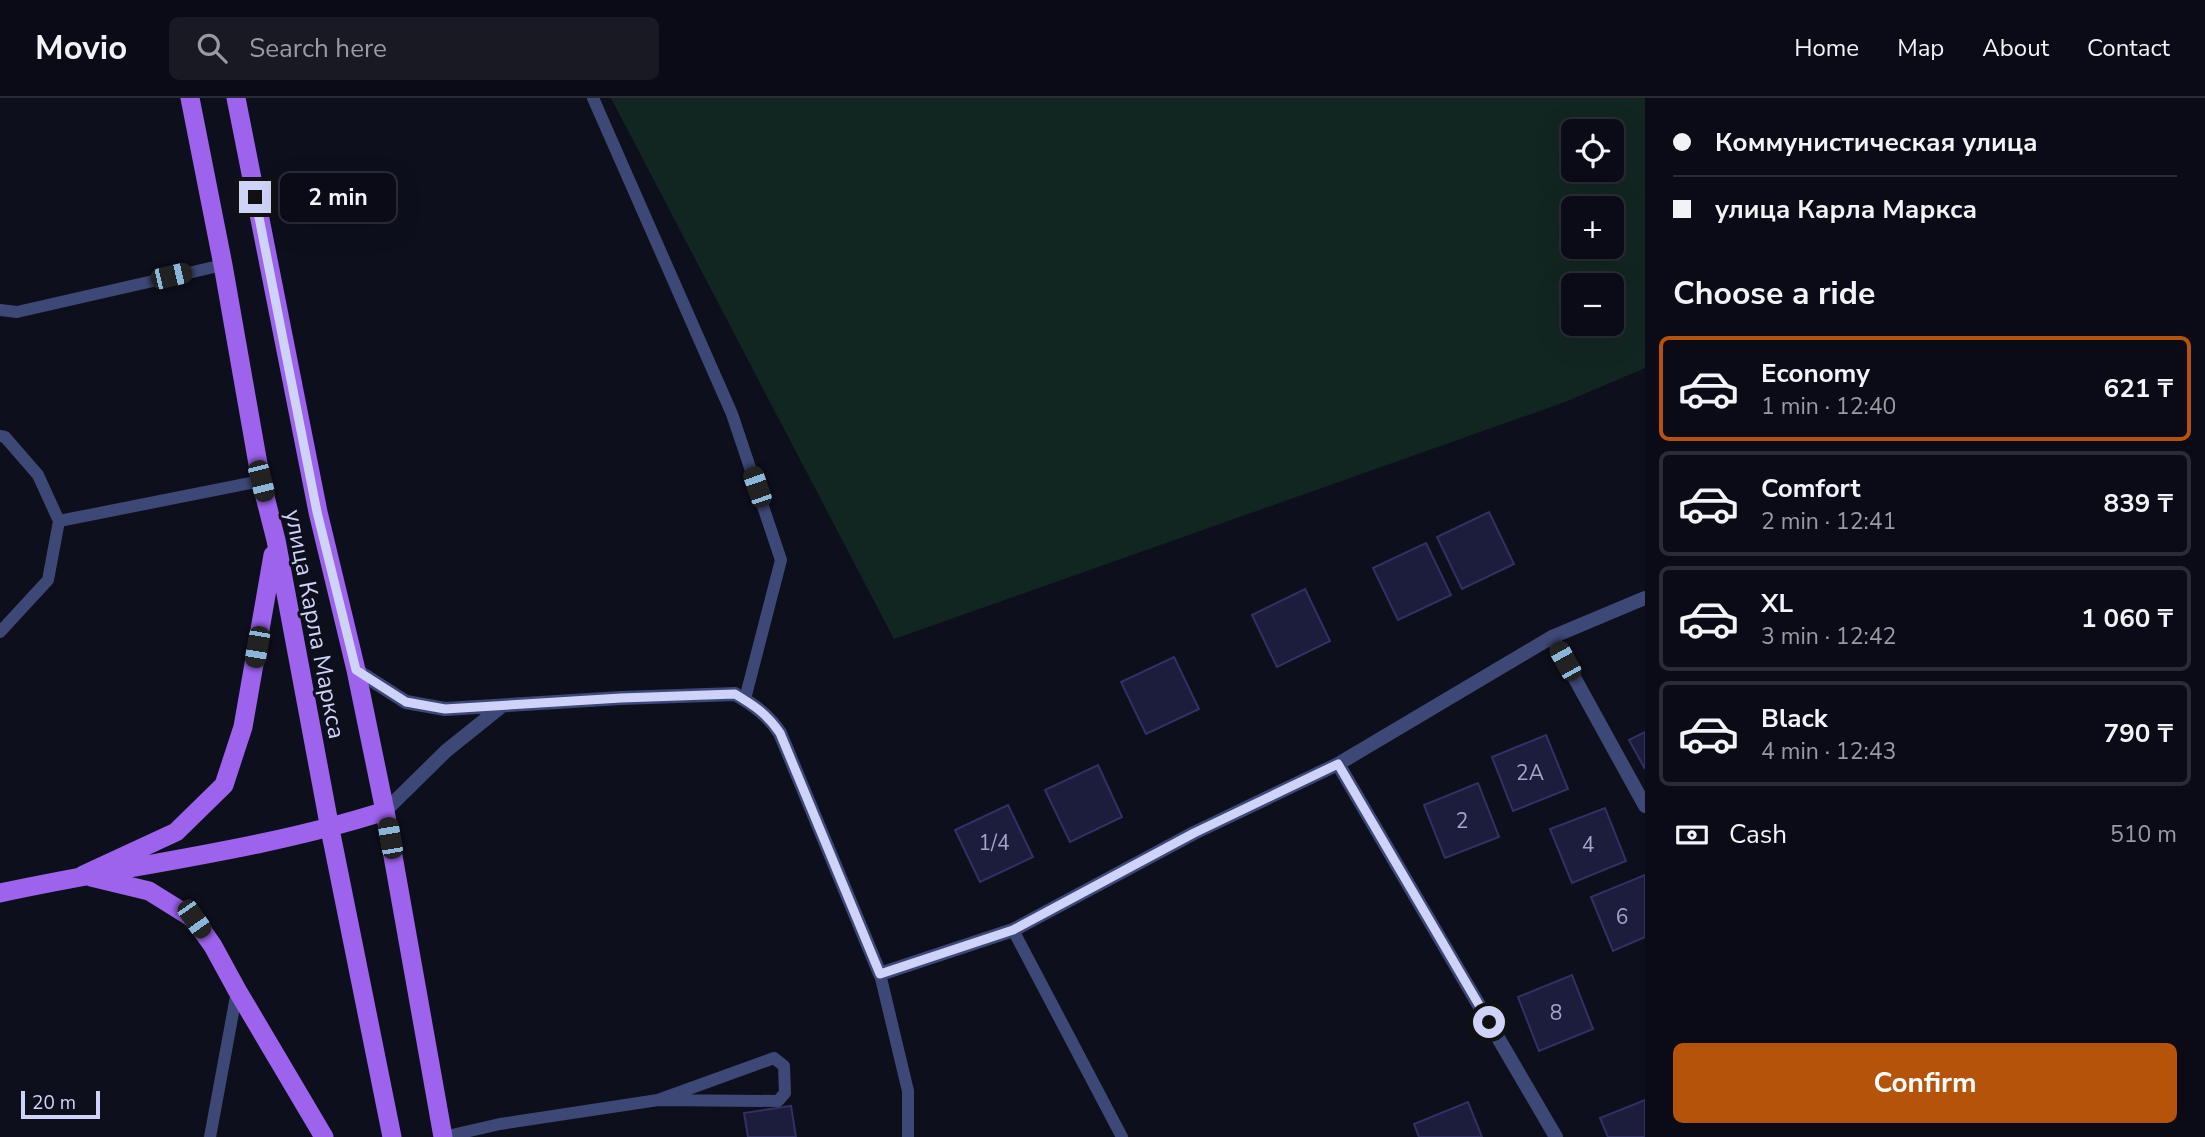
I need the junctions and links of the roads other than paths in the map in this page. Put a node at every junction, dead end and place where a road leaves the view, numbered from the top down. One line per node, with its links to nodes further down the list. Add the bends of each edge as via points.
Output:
1 (190, 98): 4 (main road, улица Карла Маркса)
2 (236, 98): 13 (main road, улица Карла Маркса, via 317,512)
3 (593, 98): 14 (lane, via 732,414 781,560)
4 (223, 265): 5 (lane, via 17,312); 7 (main road, улица Карла Маркса)
5 (0, 310)
6 (0, 436): 8 (lane, via 38,475)
7 (261, 481): 8 (lane); 9 (main road, улица Карла Маркса)
8 (59, 521): 11 (lane, via 48,579)
9 (276, 540): 19 (main road, улица Карла Маркса); 20 (main road, via 243,727 224,785 176,832)
10 (1645, 598): 12 (street)
11 (0, 632)
12 (1552, 637): 16 (street); 17 (street)
13 (356, 670): 15 (street, via 406,702 445,709); 18 (main road, улица Карла Маркса)
14 (745, 699): 15 (street, via 735,694); 23 (street, via 767,715 780,733)
15 (502, 706): 18 (street, via 446,751)
16 (1338, 764): 22 (street, via 1194,833); 32 (street)
17 (1645, 806)
18 (385, 811): 19 (main road); 29 (main road, улица Карла Маркса)
19 (330, 829): 20 (main road); 28 (main road, улица Карла Маркса)
20 (83, 874): 21 (main road); 24 (main road, via 149,891 194,919)
21 (0, 893)
22 (1013, 930): 23 (street); 31 (lane)
23 (880, 974): 30 (lane, via 908,1091)
24 (237, 990): 26 (lane); 27 (main road)
25 (658, 1100): 25 (lane, via 778,1101 785,1093 784,1066 774,1058); 29 (lane)
26 (210, 1137)
27 (324, 1137)
28 (392, 1137)
29 (443, 1137)
30 (908, 1137)
31 (1122, 1137)
32 (1556, 1137)

